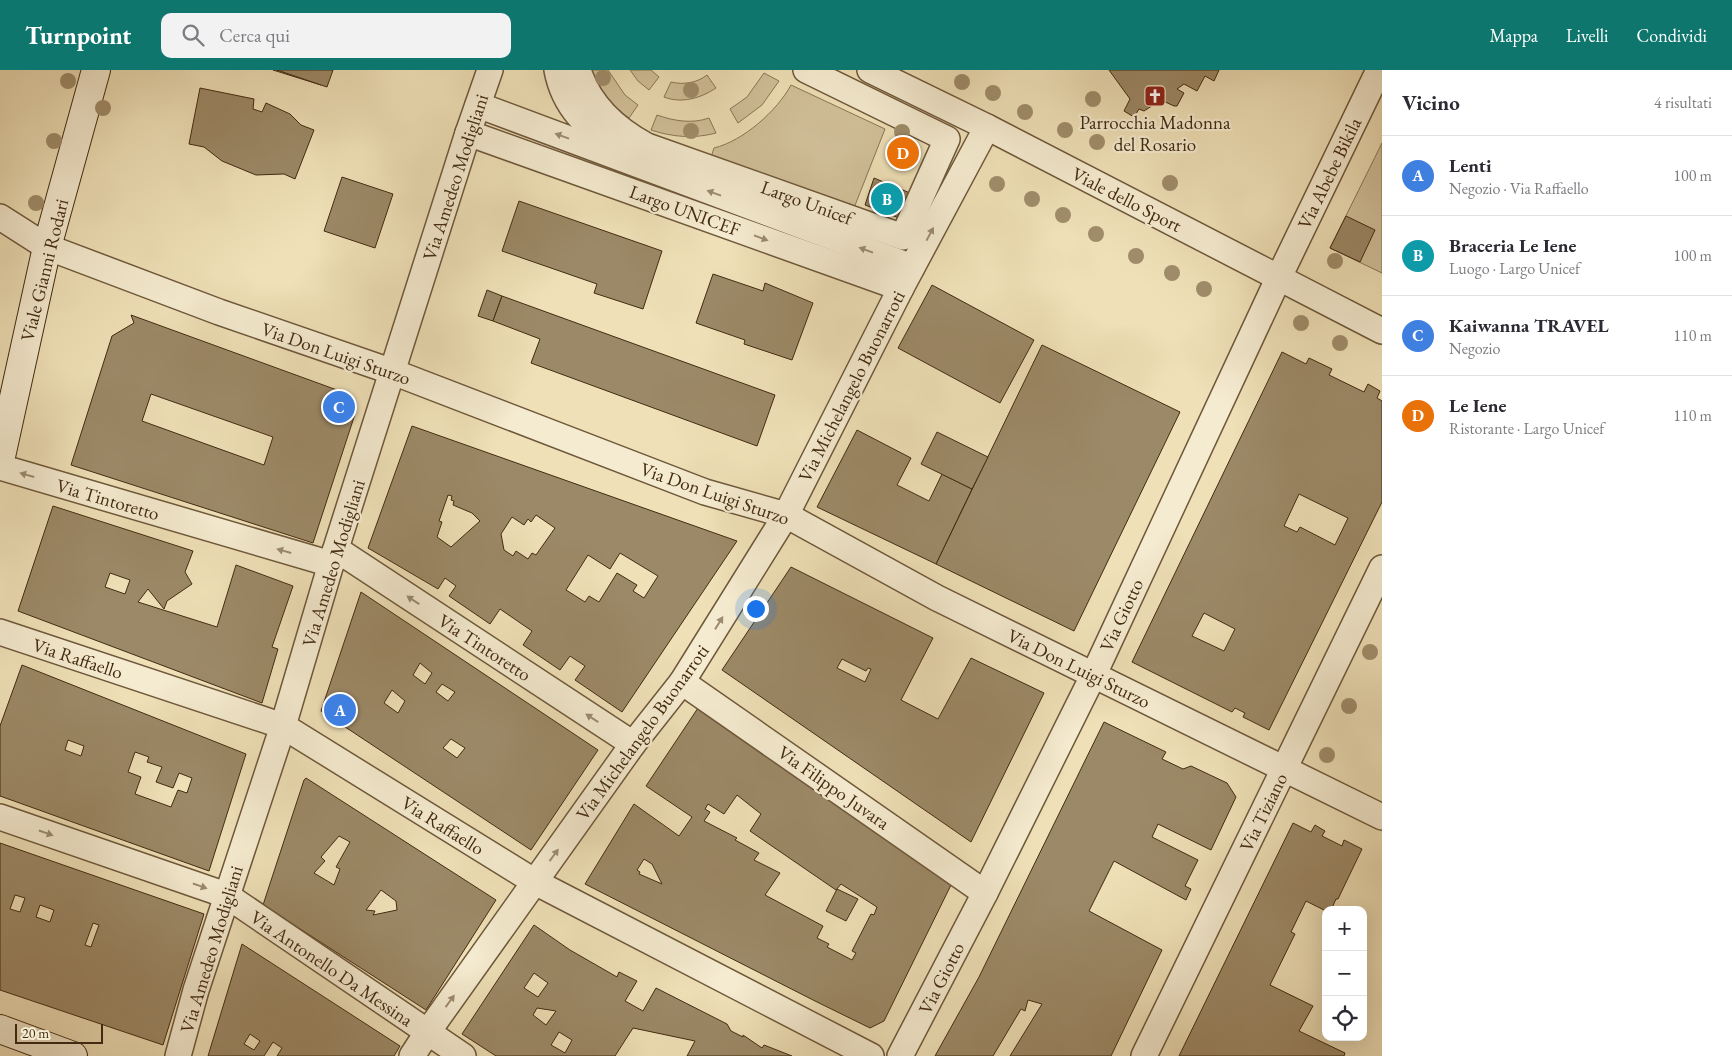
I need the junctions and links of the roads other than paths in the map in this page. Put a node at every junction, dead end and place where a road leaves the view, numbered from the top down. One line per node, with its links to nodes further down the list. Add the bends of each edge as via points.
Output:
1 (490, 70): 8 (street, Via Amedeo Modigliani)
2 (557, 70): 11 (street, Largo UNICEF, via 560,86 577,116)
3 (578, 70): 4 (street, Largo Unicef, via 600,110 614,124 647,146 903,236 947,140)
4 (806, 70)
5 (870, 70): 9 (street, Viale dello Sport)
6 (1379, 70): 15 (street, Via Abebe Bikila)
7 (95, 73): 13 (street, Viale Gianni Rodari)
8 (478, 105): 10 (street, Via Amedeo Modigliani); 11 (street, Largo UNICEF, one-way to 8)
9 (987, 127): 14 (street, Via Michelangelo Buonarroti, one-way to 9); 15 (street, Viale dello Sport)
10 (468, 133): 14 (street, Largo UNICEF, one-way to 14); 17 (street, Via Amedeo Modigliani)
11 (640, 166): 14 (street, Largo UNICEF, one-way to 11)
12 (0, 217): 13 (street, Via Don Luigi Sturzo)
13 (47, 246): 17 (street, Via Don Luigi Sturzo, via 219,312); 18 (street, Viale Gianni Rodari)
14 (906, 277): 20 (street, Via Michelangelo Buonarroti)
15 (1279, 277): 16 (street, Viale dello Sport); 24 (street, Via Giotto)
16 (1382, 331)
17 (393, 372): 20 (street, Via Don Luigi Sturzo, via 705,492); 21 (street, Via Amedeo Modigliani)
18 (0, 461)
19 (0, 467): 21 (street, Via Tintoretto, one-way to 19)
20 (786, 515): 24 (street, Via Don Luigi Sturzo, via 937,598); 25 (street, Via Michelangelo Buonarroti, one-way to 20)
21 (334, 557): 26 (street, Via Amedeo Modigliani); 27 (street, Via Tintoretto, one-way to 21)
22 (1382, 568): 28 (street, Via Tiziano)
23 (0, 632): 26 (street, Via Raffaello)
24 (1094, 674): 28 (street, Via Don Luigi Sturzo); 32 (street, Via Giotto)
25 (682, 682): 27 (street, Via Michelangelo Buonarroti); 32 (street, Via Filippo Juvara)
26 (283, 726): 31 (street, Via Raffaello); 33 (street, Via Amedeo Modigliani)
27 (633, 744): 31 (street, Via Michelangelo Buonarroti, one-way to 27)
28 (1284, 770): 30 (street, Via Don Luigi Sturzo); 42 (street, Via Tiziano)
29 (0, 817): 33 (street, Via Antonello Da Messina, one-way to 33)
30 (1382, 817)
31 (535, 882): 35 (street, Via Michelangelo Buonarroti, one-way to 31); 40 (street, Via Raffaello)
32 (985, 892): 41 (street, Via Giotto)
33 (226, 895): 35 (street, Via Antonello Da Messina); 37 (street, Via Amedeo Modigliani)
34 (0, 1030): 36 (street)
35 (427, 1033): 38 (street, Via Michelangelo Buonarroti); 39 (street, Via Antonello Da Messina)
36 (73, 1056)
37 (178, 1056)
38 (412, 1056)
39 (463, 1056)
40 (871, 1056)
41 (900, 1056)
42 (1144, 1056)

